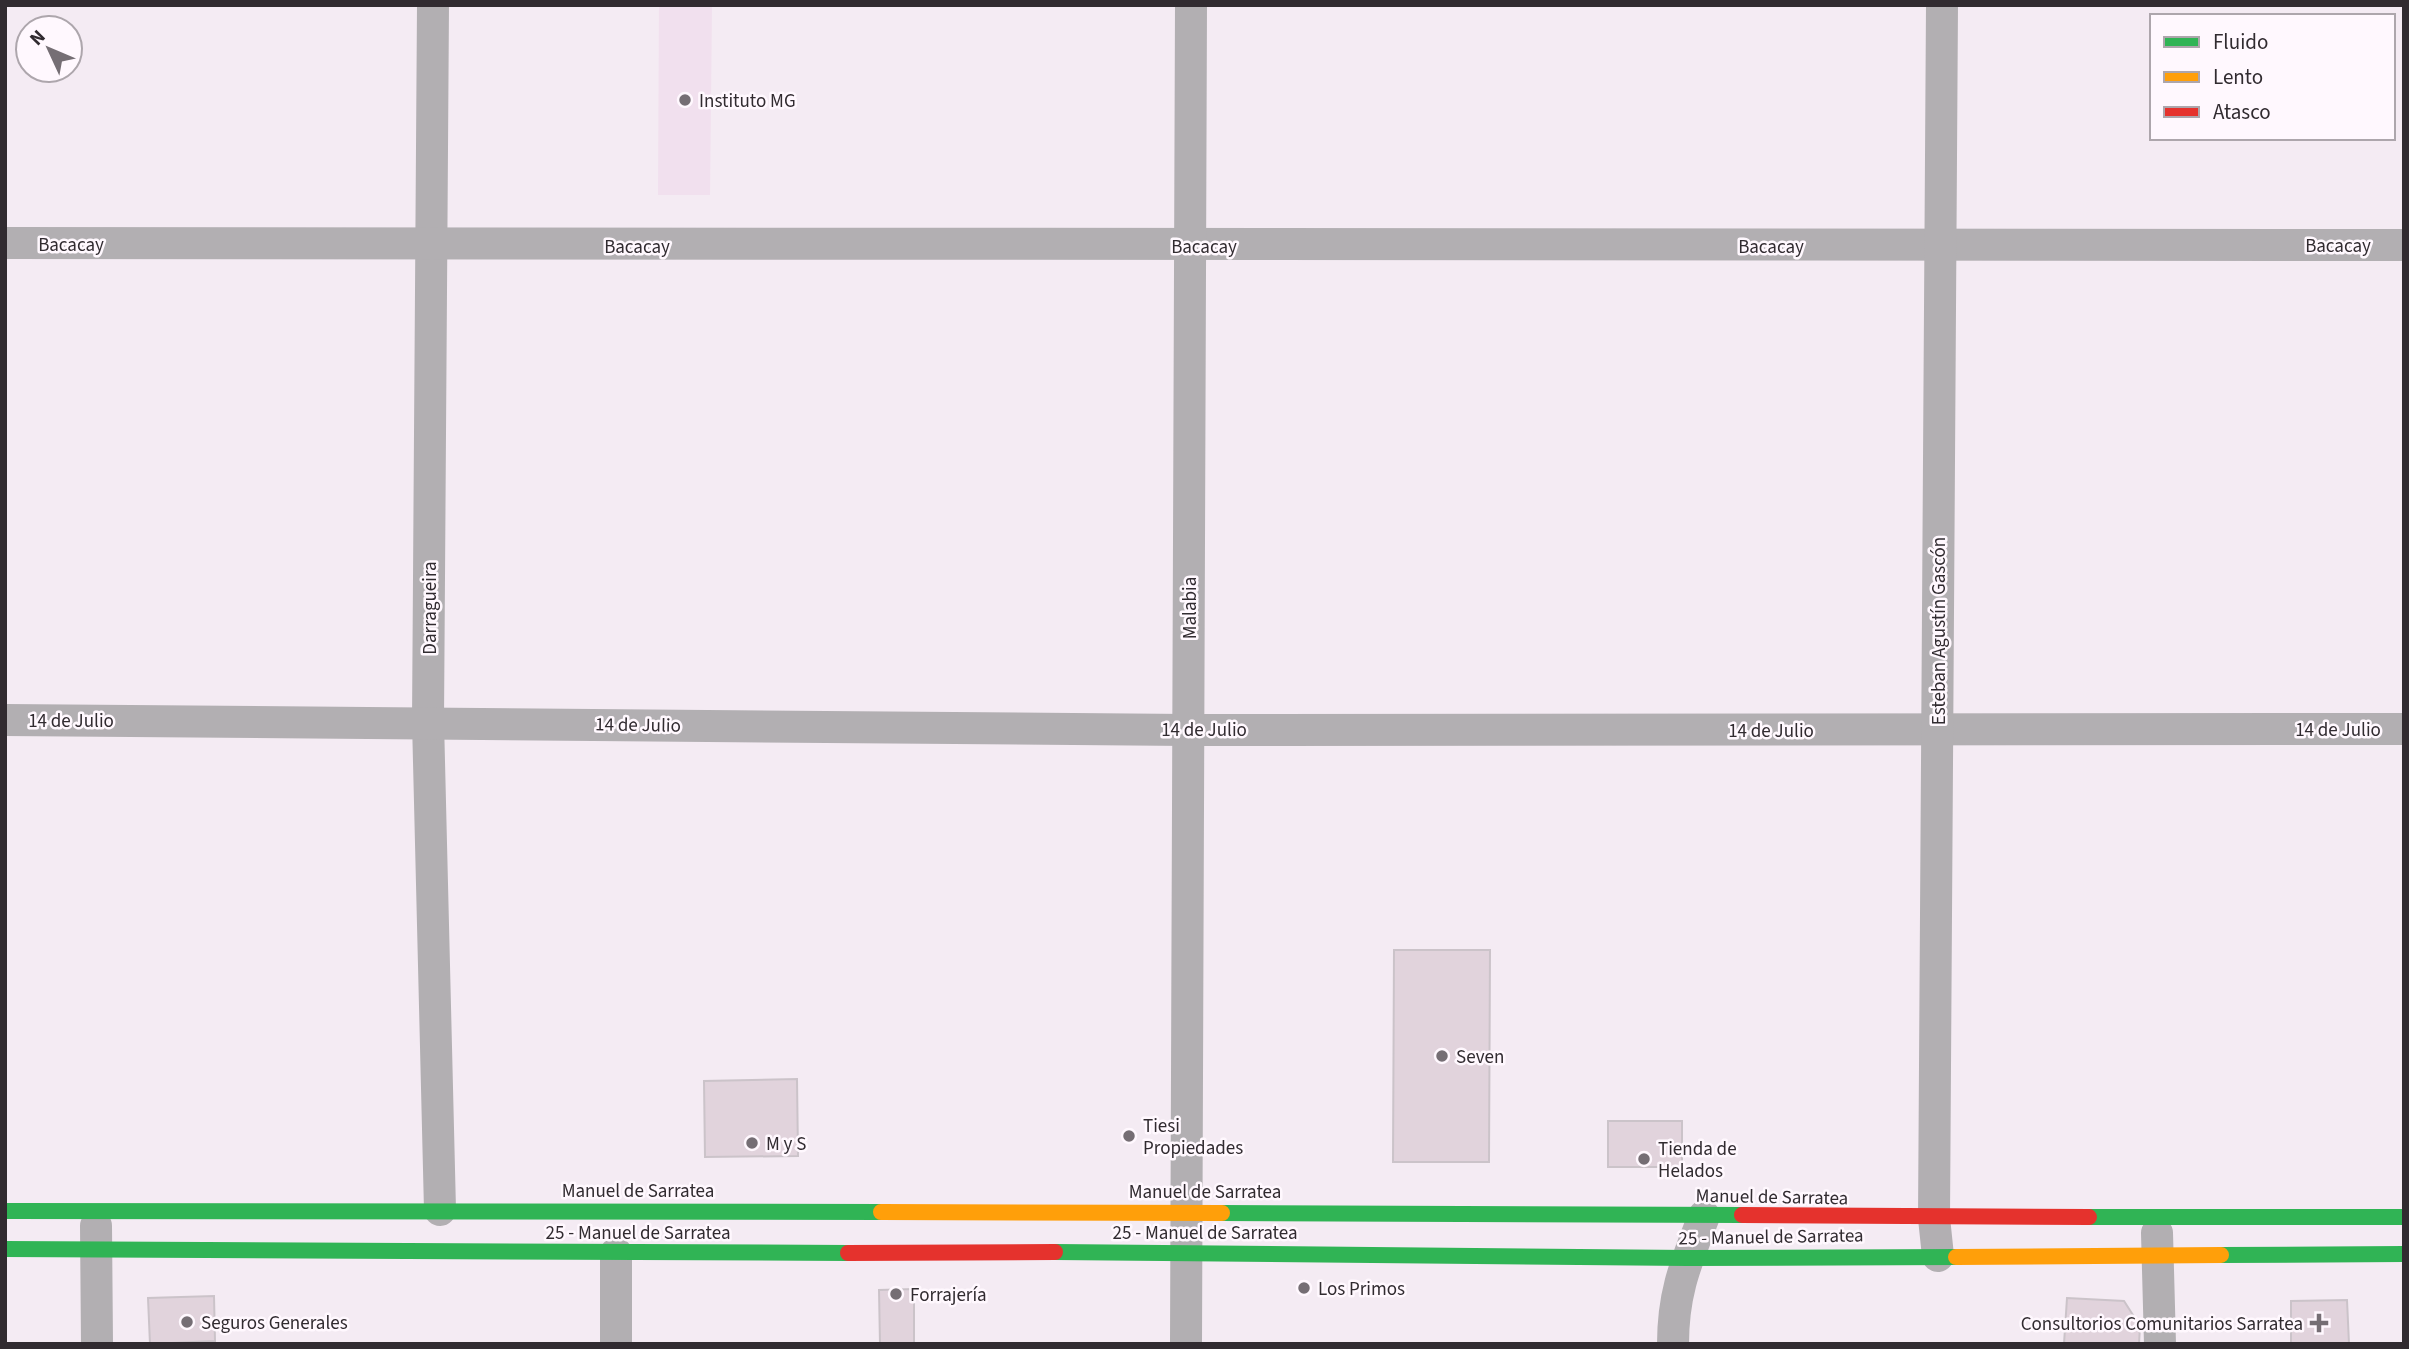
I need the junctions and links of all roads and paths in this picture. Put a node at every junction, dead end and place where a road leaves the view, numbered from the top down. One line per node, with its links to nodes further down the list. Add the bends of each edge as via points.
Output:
1 (433, 5): 6 (street, Darragueira)
2 (1191, 5): 7 (street, Malabia)
3 (1942, 5): 8 (street, Esteban Agustín Gascón)
4 (5, 243): 6 (street, Bacacay)
5 (2404, 245): 8 (street, Bacacay)
6 (432, 246): 7 (street, Bacacay); 10 (street, Darragueira)
7 (1191, 246): 8 (street, Bacacay); 12 (street, Malabia)
8 (1940, 246): 13 (street, Esteban Agustín Gascón)
9 (5, 720): 10 (street, 14 de Julio)
10 (428, 721): 12 (street, 14 de Julio); 15 (street, Darragueira)
11 (2404, 729): 13 (street, 14 de Julio)
12 (1188, 730): 13 (street, 14 de Julio); 17 (street, Malabia)
13 (1937, 730): 21 (street, Esteban Agustín Gascón)
14 (96, 1210): 15 (main road, Manuel de Sarratea); 16 (main road, Manuel de Sarratea); 22 (street)
15 (440, 1210): 17 (main road, Manuel de Sarratea)
16 (5, 1211)
17 (1187, 1212): 18 (main road, Manuel de Sarratea); 24 (street, Malabia)
18 (1704, 1216): 21 (main road, Manuel de Sarratea); 29 (street)
19 (2156, 1217): 20 (main road, Manuel de Sarratea); 21 (main road, Manuel de Sarratea); 26 (street)
20 (2404, 1217)
21 (1934, 1219): 28 (street, Esteban Agustín Gascón)
22 (96, 1248): 23 (main road, 25 - Manuel de Sarratea); 25 (main road, 25 - Manuel de Sarratea); 30 (street)
23 (5, 1249)
24 (1185, 1252): 25 (main road, 25 - Manuel de Sarratea); 29 (main road, 25 - Manuel de Sarratea); 32 (street, Malabia)
25 (615, 1253): 31 (street)
26 (2158, 1253): 27 (main road, 25 - Manuel de Sarratea); 28 (main road, 25 - Manuel de Sarratea); 34 (street)
27 (2404, 1254)
28 (1938, 1256): 29 (main road, 25 - Manuel de Sarratea)
29 (1688, 1258): 33 (street, via 1672,1309)
30 (97, 1344)
31 (616, 1344)
32 (1186, 1344)
33 (1672, 1344)
34 (2160, 1344)

